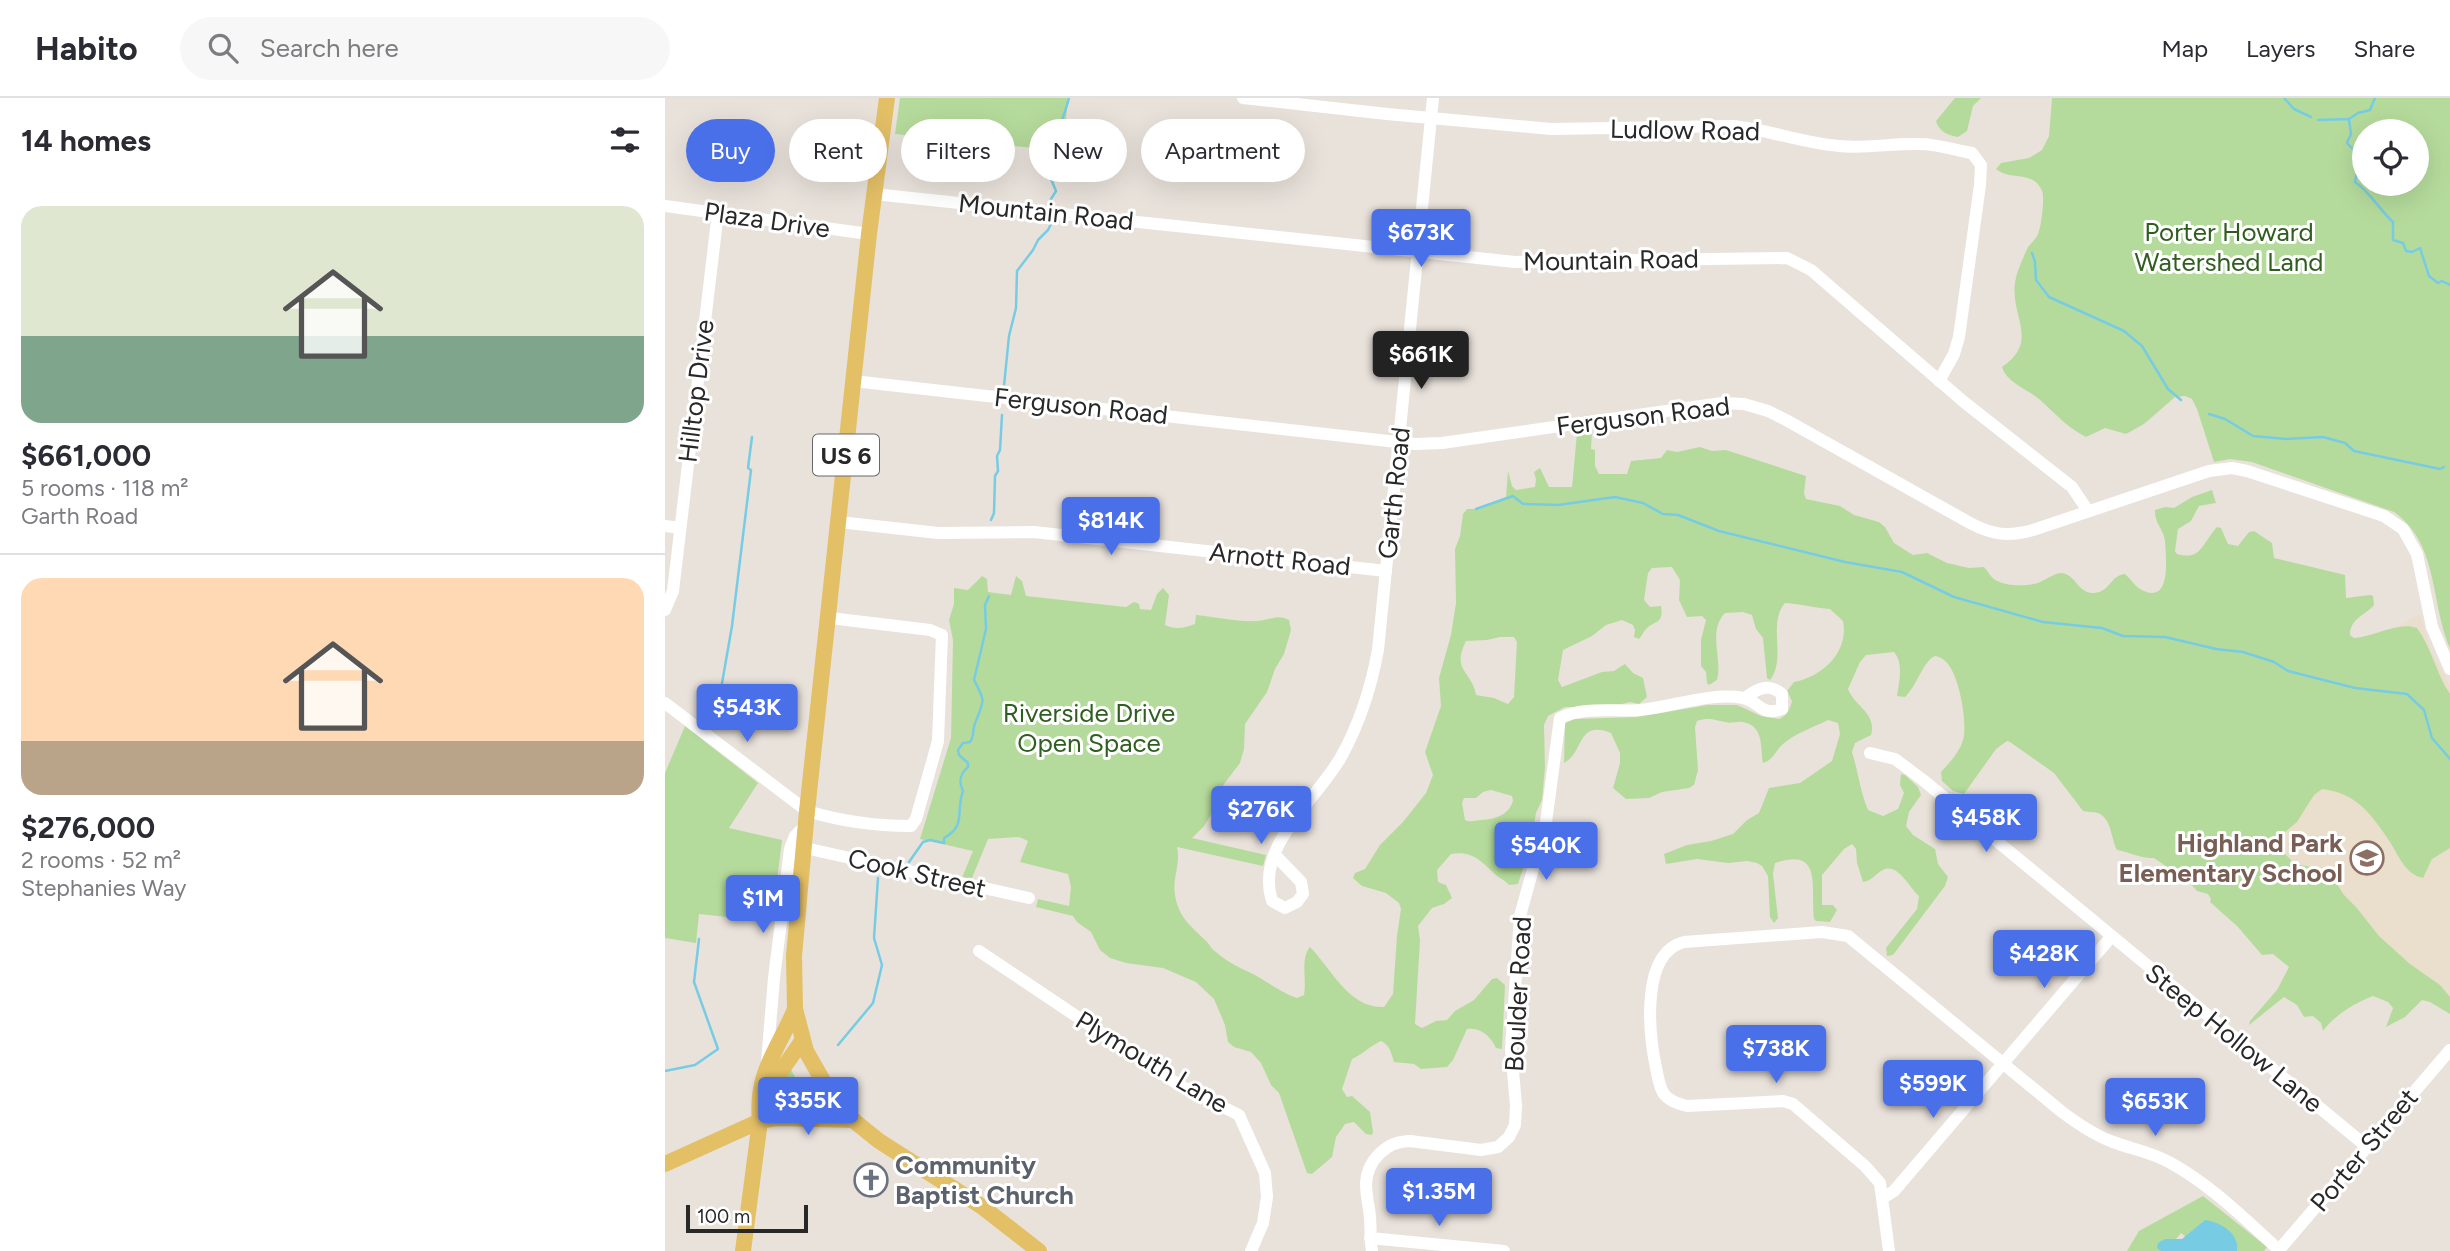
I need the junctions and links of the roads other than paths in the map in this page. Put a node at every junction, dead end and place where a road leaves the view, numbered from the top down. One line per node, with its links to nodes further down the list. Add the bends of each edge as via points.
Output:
1 (887, 98): 5 (main road, US 6)
2 (1243, 98): 4 (street, Ludlow Road)
3 (1433, 98): 4 (street, Garth Road)
4 (1431, 118): 9 (street, Garth Road); 10 (street, Ludlow Road, via 1551,129 1733,126 1835,146 1922,144 1972,153 1981,165 1980,185 1959,337)
5 (874, 194): 8 (main road, US 6); 9 (street, Mountain Road)
6 (665, 206): 7 (street, Plaza Drive)
7 (718, 212): 8 (street, Plaza Drive); 16 (street, Hilltop Drive)
8 (869, 234): 11 (main road, US 6)
9 (1416, 252): 10 (street, Mountain Road, via 1515,262 1787,258 1811,271); 12 (street, Garth Road)
10 (1939, 381): 13 (street, Mountain Road, via 2072,486)
11 (853, 382): 12 (street, Ferguson Road); 14 (main road, US 6)
12 (1401, 442): 13 (street, Ferguson Road, via 1442,443 1698,405 1744,404 1786,420 1986,532 2013,536); 17 (street, Garth Road)
13 (2088, 511): 20 (street, Ferguson Road, via 2209,471 2232,468 2384,516 2403,530 2417,554 2433,627)
14 (839, 522): 17 (street, Arnott Road, via 938,533 1034,532); 19 (main road, US 6)
15 (665, 526): 16 (street)
16 (680, 528): 18 (street, Hilltop Drive, via 673,592)
17 (1386, 571): 26 (street, Garth Road, via 1373,680 1362,712 1342,755 1281,838)
18 (665, 610)
19 (830, 618): 24 (main road, US 6); 24 (street, via 942,635 938,741 911,826)
20 (2450, 669)
21 (1745, 698): 40 (street, Boulder Road, via 1572,712 1560,718 1546,822 1520,916 1511,1049 1515,1125 1498,1147 1481,1150 1410,1141 1387,1147 1368,1172)
22 (665, 703): 24 (street)
23 (1870, 753): 28 (street, Steep Hollow Lane, via 1895,759)
24 (807, 818): 25 (main road, US 6); 34 (street, via 790,849)
25 (805, 848): 27 (street, Cook Street); 30 (main road, US 6, via 794,956)
26 (1275, 855)
27 (1029, 898)
28 (2112, 937): 33 (street); 37 (street, Steep Hollow Lane)
29 (979, 951): 44 (street, Plymouth Lane, via 1179,1085 1239,1115 1265,1173 1263,1223)
30 (796, 1009): 31 (main road, US 6); 34 (main road)
31 (802, 1041): 35 (main road, US 6, via 827,1088); 36 (main road, via 772,1084)
32 (2450, 1050): 37 (street, Porter Street)
33 (2002, 1065): 39 (street, via 1894,1191); 39 (street, via 1848,936 1822,932 1684,942 1664,954 1654,978 1650,1039 1664,1094 1686,1106 1793,1104 1865,1166 1880,1183); 47 (street, via 2088,1131 2168,1161 2195,1178)
34 (767, 1066): 36 (main road, via 759,1093)
35 (853, 1120): 36 (main road); 43 (main road, US 6)
36 (760, 1121): 38 (main road); 42 (main road)
37 (2366, 1146): 47 (street, Porter Street)
38 (665, 1164)
39 (1883, 1198): 46 (street)
40 (1371, 1244): 41 (street)
41 (1482, 1250): 45 (street)
42 (743, 1251)
43 (1039, 1251)
44 (1251, 1251)
45 (1504, 1251)
46 (1889, 1251)
47 (2279, 1251)

